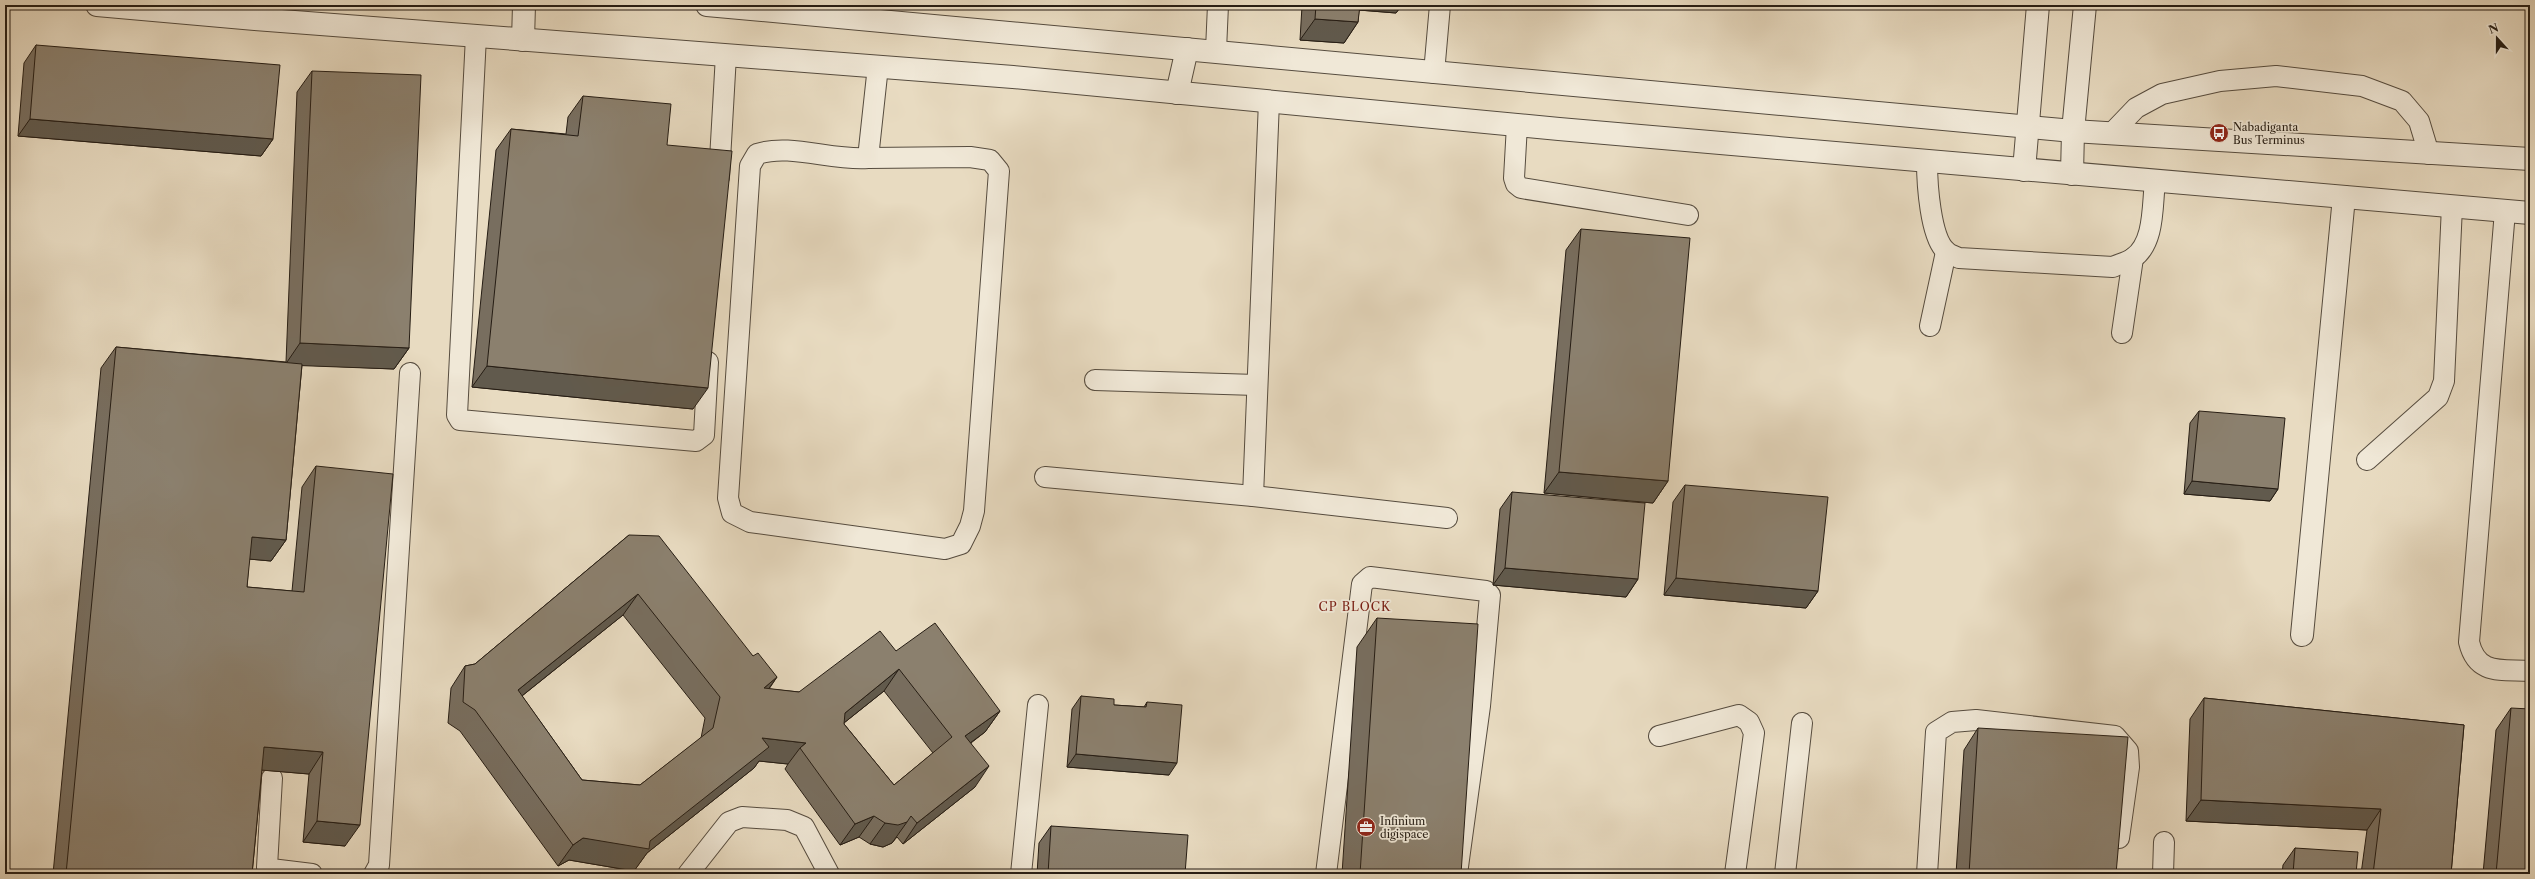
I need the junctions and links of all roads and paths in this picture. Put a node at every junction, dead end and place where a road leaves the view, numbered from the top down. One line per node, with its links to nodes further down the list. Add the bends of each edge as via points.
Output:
1 (97, 5): 8 (street)
2 (524, 5): 9 (street)
3 (707, 5): 10 (street)
4 (1218, 5): 11 (lane)
5 (1440, 5): 14 (lane)
6 (2038, 5): 18 (street)
7 (2085, 5): 19 (street)
8 (476, 36): 9 (street); 38 (lane, via 458,407 460,420 696,441 704,435)
9 (523, 40): 12 (street)
10 (1187, 49): 11 (street); 15 (street)
11 (1216, 50): 14 (street)
12 (726, 55): 13 (street); 29 (lane)
13 (878, 66): 15 (street); 22 (lane)
14 (1434, 73): 18 (street)
15 (1177, 93): 16 (street)
16 (1269, 101): 17 (street); 41 (lane)
17 (1518, 124): 24 (street); 33 (lane, via 1514,178 1516,184 1522,188)
18 (2027, 126): 19 (street); 25 (street)
19 (2073, 131): 20 (street); 26 (street)
20 (2112, 133): 21 (street); 21 (lane, via 2136,108 2162,94 2220,81 2276,76 2362,86 2402,100 2419,121)
21 (2429, 154): 23 (street)
22 (868, 158): 22 (lane, via 849,160 771,150 757,154 750,166 728,498 732,513 750,522 945,549 961,544 974,511 999,171 990,160 970,156)
23 (2530, 159)
24 (1927, 161): 25 (street); 34 (lane, via 1929,208)
25 (2024, 170): 26 (street)
26 (2072, 174): 27 (street)
27 (2155, 182): 28 (street); 35 (lane, via 2145,246)
28 (2344, 197): 30 (street); 46 (street)
29 (717, 199)
30 (2452, 206): 31 (street); 42 (lane, via 2444,381 2438,397)
31 (2505, 210): 32 (street); 47 (lane, via 2469,642 2473,657 2487,668)
32 (2530, 213)
33 (1688, 215)
34 (1946, 252): 35 (lane, via 1959,258 2113,267); 36 (lane)
35 (2133, 258): 37 (lane)
36 (1930, 326)
37 (2122, 333)
38 (709, 340)
39 (410, 374): 55 (lane, via 379,865)
40 (1095, 380): 41 (lane)
41 (1256, 384): 44 (lane)
42 (2367, 460)
43 (1045, 477): 44 (lane)
44 (1253, 496): 45 (lane)
45 (1447, 518)
46 (2302, 635)
47 (2530, 671)
48 (1038, 705): 58 (lane)
49 (1802, 723): 62 (lane)
50 (1659, 736): 61 (lane, via 1739,716 1749,722 1754,733)
51 (272, 778): 54 (lane, via 267,867 271,870)
52 (2119, 838): 63 (lane, via 2129,767 2128,751 2115,736 1976,720 1952,722 1936,732)
53 (2164, 842): 64 (lane)
54 (312, 874)
55 (374, 874)
56 (688, 874): 57 (lane, via 729,822 742,817 787,820 804,827)
57 (829, 874)
58 (1021, 874)
59 (1326, 874): 60 (lane, via 1362,584 1370,577 1486,591 1490,595 1480,706)
60 (1457, 874)
61 (1735, 874)
62 (1785, 874)
63 (1928, 874)
64 (2163, 874)

